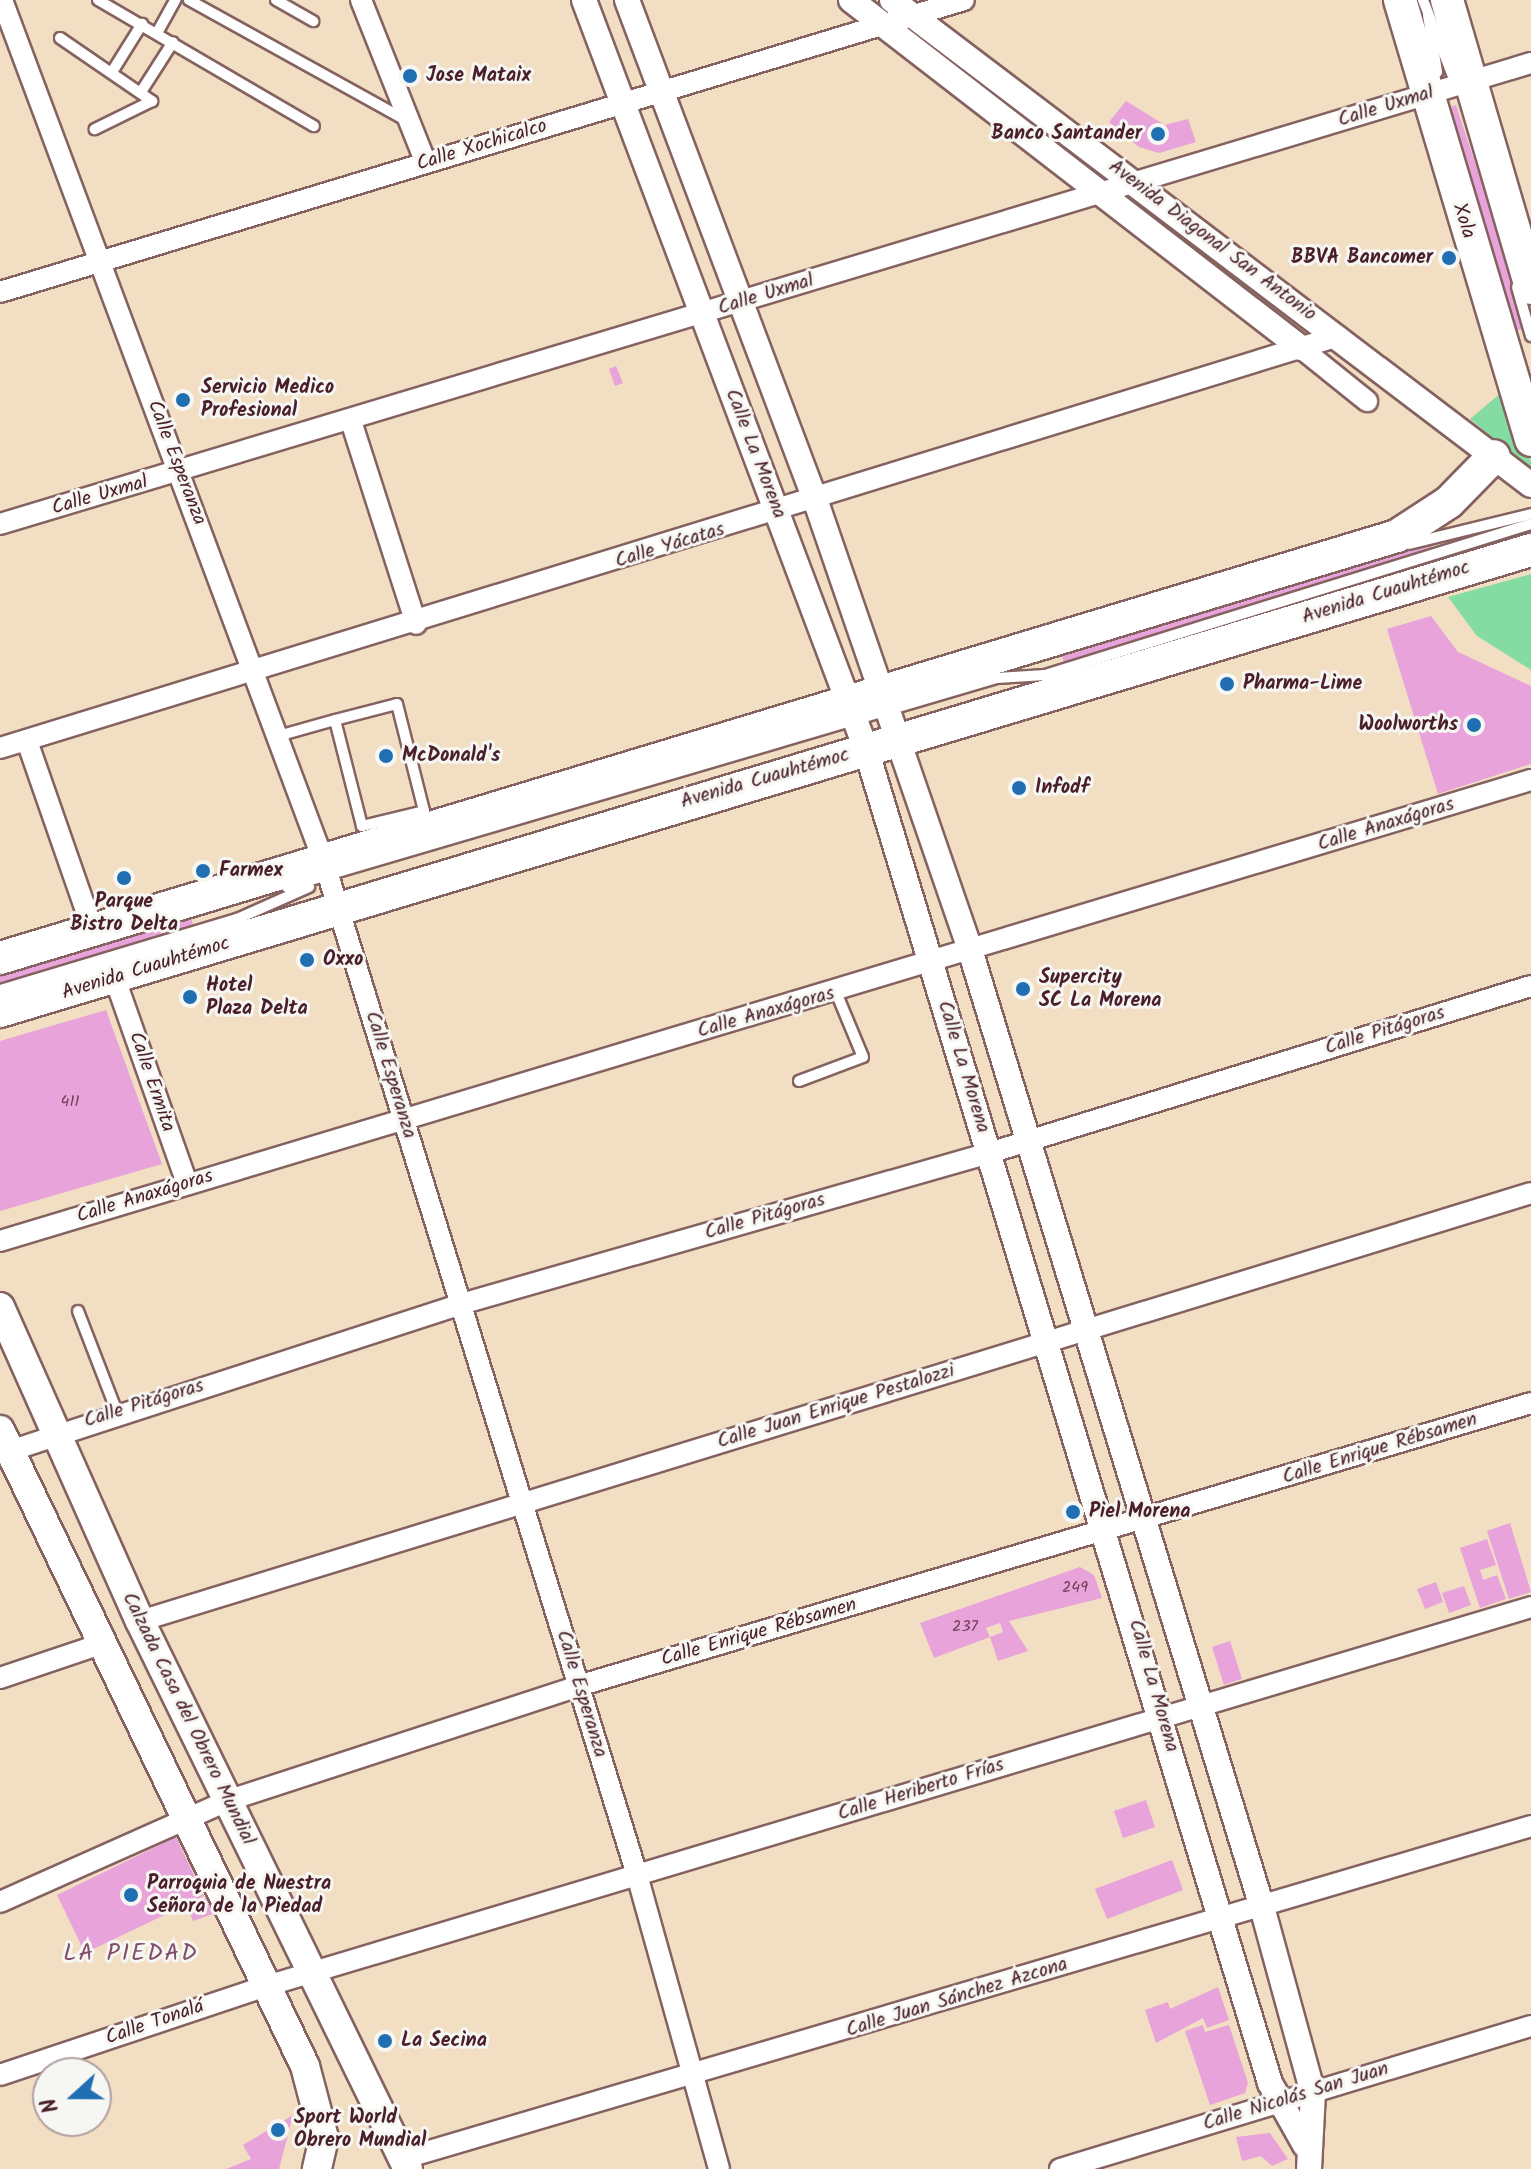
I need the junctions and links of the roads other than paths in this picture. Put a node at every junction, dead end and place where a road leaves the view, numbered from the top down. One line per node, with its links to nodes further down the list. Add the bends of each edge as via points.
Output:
1 (2, 0): 33 (street, Calle Esperanza)
2 (98, 0): 16 (lane)
3 (175, 0): 18 (lane)
4 (189, 0): 27 (lane)
5 (276, 0): 15 (lane)
6 (361, 0): 27 (street)
7 (584, 0): 26 (street, Calle La Morena)
8 (627, 0): 25 (street, Calle La Morena)
9 (851, 0): 17 (street, Avenida Diagonal San Antonio)
10 (892, 0): 14 (street, Avenida Diagonal San Antonio)
11 (964, 0): 14 (street, Calle Xochicalco)
12 (1423, 0): 13 (lane)
13 (1425, 5): 23 (main road, Xola); 23 (main road, Xola)
14 (912, 16): 17 (street, Calle Xochicalco); 31 (street, Avenida Diagonal San Antonio)
15 (313, 21)
16 (142, 24): 18 (lane); 22 (lane)
17 (883, 25): 25 (street, Calle Xochicalco); 32 (street, Avenida Diagonal San Antonio)
18 (157, 33): 20 (lane)
19 (60, 38): 22 (lane)
20 (173, 42): 24 (lane); 28 (lane)
21 (1531, 63): 23 (street, Calle Uxmal)
22 (112, 72): 24 (lane)
23 (1448, 88): 31 (street, Calle Uxmal); 34 (main road, Xola); 39 (lane); 41 (lane); 44 (main road, Xola)
24 (141, 92): 29 (lane, via 153,105)
25 (662, 92): 26 (street, Calle Xochicalco); 36 (street, Calle La Morena)
26 (622, 104): 30 (street, Calle Xochicalco); 37 (street, Calle La Morena)
27 (410, 123): 30 (street)
28 (314, 126)
29 (95, 129)
30 (426, 163): 33 (street, Calle Xochicalco)
31 (1135, 182): 32 (street, Calle Uxmal); 38 (street, Avenida Diagonal San Antonio)
32 (1100, 193): 36 (street, Calle Uxmal); 40 (street, Avenida Diagonal San Antonio)
33 (100, 262): 35 (street, Calle Xochicalco); 46 (street, Calle Esperanza)
34 (1531, 288)
35 (0, 292)
36 (741, 303): 37 (street, Calle Uxmal); 48 (street, Calle La Morena)
37 (701, 315): 43 (street, Calle Uxmal); 49 (street, Calle La Morena)
38 (1338, 336): 40 (street, Calle Yácatas); 45 (street, Avenida Diagonal San Antonio)
39 (1531, 336)
40 (1301, 348): 42 (street, Avenida Diagonal San Antonio); 48 (street, Calle Yácatas)
41 (1531, 392)
42 (1367, 401)
43 (351, 421): 46 (street, Calle Uxmal); 54 (street)
44 (1531, 440)
45 (1494, 456): 47 (street, Avenida Diagonal San Antonio); 57 (main road, Avenida Cuauhtémoc, via 1449,502 1397,536)
46 (179, 474): 51 (street, Calle Uxmal); 55 (street, Calle Esperanza)
47 (1531, 485)
48 (816, 502): 49 (street, Calle Yácatas); 57 (street, Calle La Morena)
49 (778, 514): 54 (street, Calle Yácatas); 59 (street, Calle La Morena)
50 (1531, 514): 56 (lane, Avenida Cuauhtémoc, via 1499,517 1038,654)
51 (0, 524)
52 (1531, 524): 56 (lane, Avenida Cuauhtémoc, via 1045,675)
53 (1531, 550): 57 (main road, Avenida Cuauhtémoc)
54 (416, 624): 55 (street, Calle Yácatas)
55 (254, 673): 60 (street, Calle Esperanza); 61 (street, Calle Yácatas)
56 (997, 678): 57 (lane, Avenida Cuauhtémoc)
57 (892, 715): 59 (main road, Avenida Cuauhtémoc); 59 (main road, Avenida Cuauhtémoc); 66 (street, Calle La Morena)
58 (335, 720): 58 (lane, via 362,826 424,811 397,704); 60 (lane)
59 (857, 725): 64 (main road, Avenida Cuauhtémoc); 64 (main road, Avenida Cuauhtémoc); 68 (street, Calle La Morena)
60 (278, 736): 64 (street, Calle Esperanza)
61 (27, 741): 62 (street, Calle Yácatas); 65 (street)
62 (0, 748)
63 (1531, 780): 66 (street, Calle Anaxágoras)
64 (330, 882): 65 (main road, Avenida Cuauhtémoc); 69 (lane, Avenida Cuauhtémoc); 70 (main road, Avenida Cuauhtémoc); 72 (lane, Avenida Cuauhtémoc, via 237,919); 76 (street, Calle Esperanza)
65 (93, 930): 67 (main road, Avenida Cuauhtémoc)
66 (971, 953): 68 (street, Calle Anaxágoras); 77 (street, Calle La Morena)
67 (0, 958)
68 (933, 964): 73 (street, Calle Anaxágoras); 78 (street, Calle La Morena)
69 (0, 967)
70 (115, 979): 74 (main road, Avenida Cuauhtémoc); 79 (street, Calle Ermita)
71 (1531, 986): 77 (street, Calle Pitágoras)
72 (0, 990)
73 (836, 992): 75 (lane, via 863,1057); 76 (street, Calle Anaxágoras)
74 (0, 1011)
75 (799, 1081)
76 (403, 1118): 79 (street, Calle Anaxágoras); 82 (street, Calle Esperanza)
77 (1029, 1141): 78 (street, Calle Pitágoras); 85 (street, Calle La Morena)
78 (989, 1153): 82 (street, Calle Pitágoras); 86 (street, Calle La Morena)
79 (187, 1184): 81 (street, Calle Anaxágoras)
80 (1531, 1193): 85 (street, Calle Juan Enrique Pestalozzi)
81 (0, 1241)
82 (461, 1304): 88 (street, Calle Pitágoras); 91 (street, Calle Esperanza)
83 (0, 1307): 89 (main road, Calzada Casa del Obrero Mundial)
84 (78, 1311): 88 (lane)
85 (1087, 1332): 86 (street, Calle Juan Enrique Pestalozzi); 92 (street, Calle La Morena)
86 (1049, 1344): 91 (street, Calle Juan Enrique Pestalozzi); 93 (street, Calle La Morena)
87 (1531, 1403): 92 (street, Calle Enrique Rébsamen)
88 (117, 1412): 89 (street, Calle Pitágoras)
89 (54, 1432): 90 (street, Calle Pitágoras); 95 (main road, Calzada Casa del Obrero Mundial)
90 (3, 1445): 96 (main road)
91 (521, 1500): 95 (street, Calle Juan Enrique Pestalozzi); 98 (street, Calle Esperanza)
92 (1145, 1521): 93 (street, Calle Enrique Rébsamen); 99 (street, Calle La Morena)
93 (1107, 1531): 98 (street, Calle Enrique Rébsamen); 100 (street, Calle La Morena)
94 (1531, 1607): 99 (street, Calle Heriberto Frías)
95 (140, 1621): 101 (main road, Calzada Casa del Obrero Mundial)
96 (98, 1645): 97 (street); 102 (main road)
97 (0, 1678)
98 (578, 1686): 101 (street, Calle Enrique Rébsamen); 104 (street, Calle Esperanza)
99 (1200, 1707): 100 (street, Calle Heriberto Frías); 106 (street, Calle La Morena)
100 (1162, 1718): 104 (street, Calle Heriberto Frías); 107 (street, Calle La Morena)
101 (227, 1801): 102 (street, Calle Enrique Rébsamen); 108 (main road, Calzada Casa del Obrero Mundial)
102 (185, 1820): 105 (street, Calle Enrique Rébsamen); 109 (main road)
103 (1531, 1826): 106 (street, Calle Juan Sánchez Azcona)
104 (637, 1875): 108 (street, Calle Heriberto Frías); 112 (street, Calle Esperanza)
105 (0, 1902)
106 (1262, 1907): 107 (street, Calle Juan Sánchez Azcona); 113 (street, Calle La Morena)
107 (1220, 1920): 112 (street, Calle Juan Sánchez Azcona); 114 (street, Calle La Morena)
108 (310, 1973): 109 (street, Calle Tonalá); 116 (main road, Calzada Casa del Obrero Mundial)
109 (263, 1987): 111 (street, Calle Tonalá); 117 (main road, via 317,2102 324,2138)
110 (1531, 2026): 113 (street, Calle Nicolás San Juan)
111 (0, 2075)
112 (693, 2076): 116 (street, Calle Juan Sánchez Azcona); 118 (street, Calle Esperanza)
113 (1313, 2093): 114 (street, Calle Nicolás San Juan); 115 (street, Calle La Morena)
114 (1279, 2102): 115 (street, Calle La Morena); 119 (street, Calle Nicolás San Juan)
115 (1307, 2157)
116 (397, 2166)
117 (317, 2169)
118 (719, 2169)
119 (1060, 2169)

